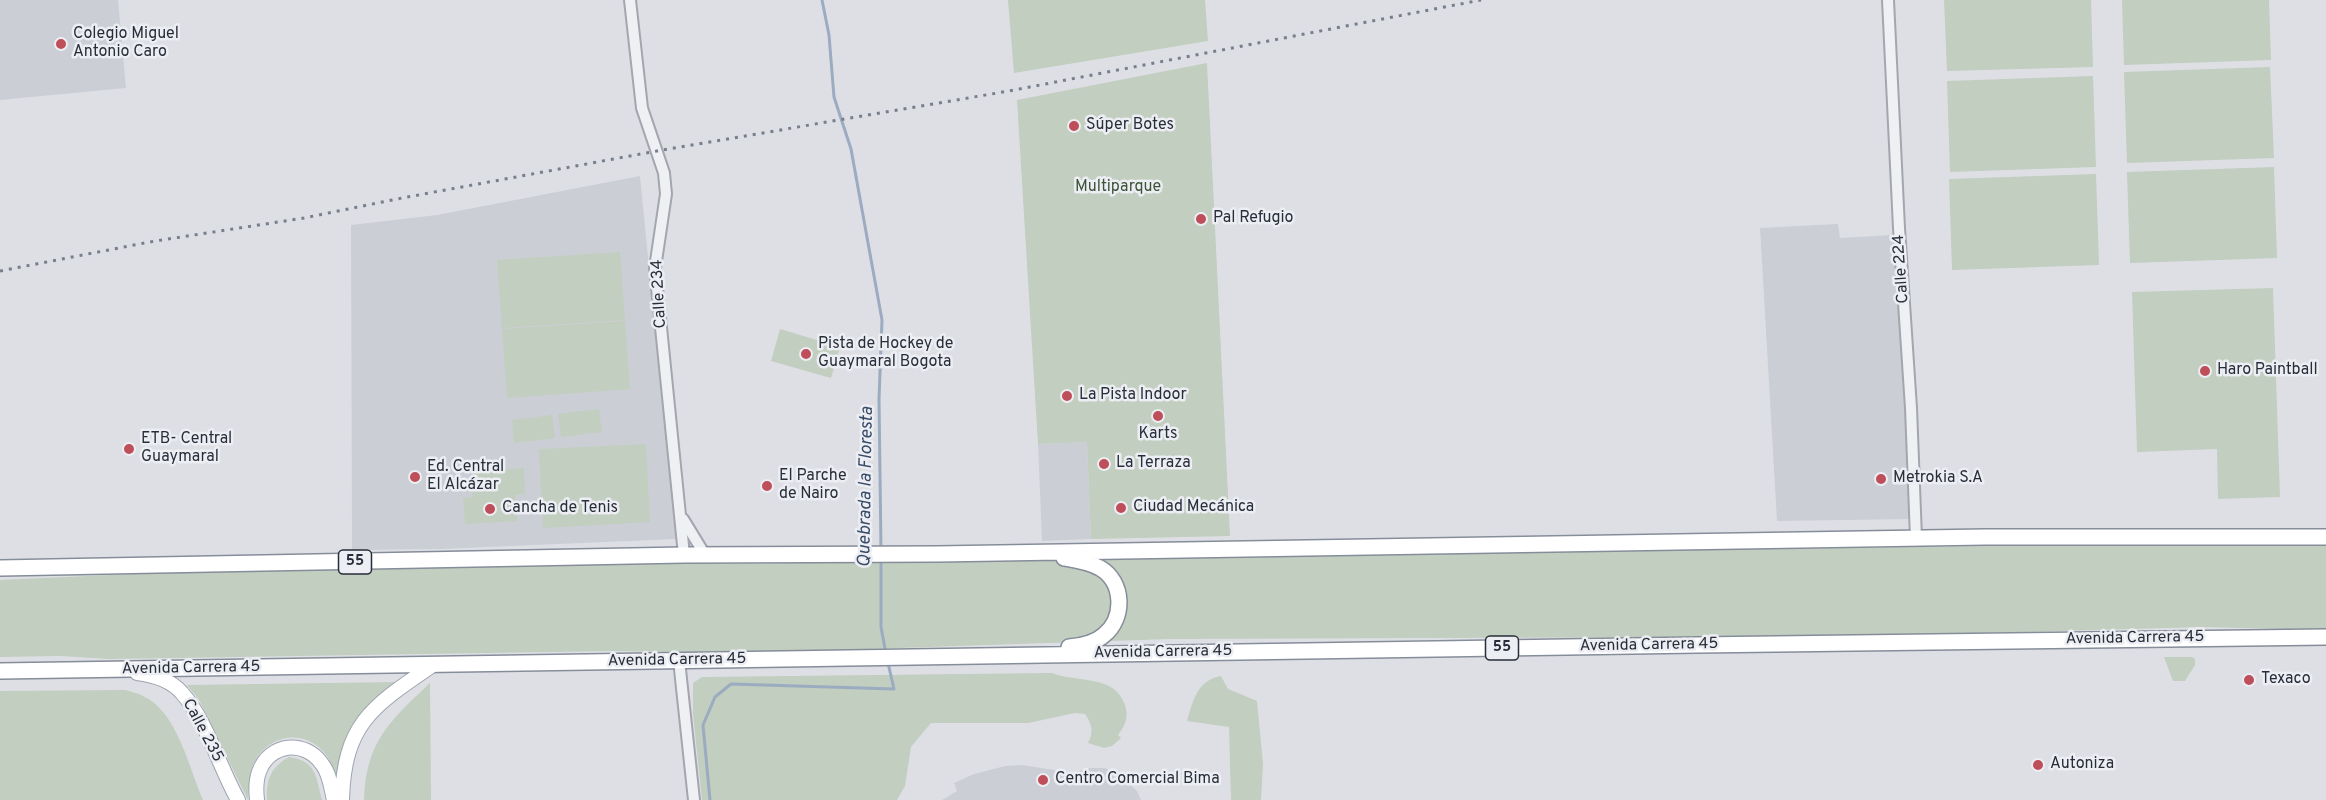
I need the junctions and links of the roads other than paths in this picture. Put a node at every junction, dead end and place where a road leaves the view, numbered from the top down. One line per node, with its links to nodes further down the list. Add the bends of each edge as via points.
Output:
1 (630, 0): 3 (street, Calle 234, via 642,108 664,172 666,194 655,268)
2 (1888, 0): 5 (street, Calle 224)
3 (681, 516): 7 (street, Calle 234); 8 (street)
4 (2326, 537): 5 (highway, 55)
5 (1916, 538): 6 (highway, 55)
6 (1002, 553): 8 (highway, 55); 11 (highway, via 1066,558 1098,567 1117,588 1119,609 1105,634 1088,644)
7 (684, 555): 8 (highway, 55); 9 (highway, 55)
8 (705, 555)
9 (0, 570)
10 (2326, 637): 11 (highway, Avenida Carrera 45 / 55)
11 (995, 655): 12 (highway, Avenida Carrera 45 / 55)
12 (679, 660): 13 (highway, Avenida Carrera 45 / 55); 20 (street)
13 (433, 665): 14 (highway, Avenida Carrera 45 / 55); 19 (main road, via 385,699 358,726 345,761)
14 (117, 670): 15 (highway, Avenida Carrera 45 / 55); 16 (main road, Calle 235, via 153,676 182,693)
15 (2, 671)
16 (238, 800)
17 (257, 800): 18 (main road, via 258,772 267,757 281,747 298,747 323,764)
18 (334, 800)
19 (342, 800)
20 (694, 800)

